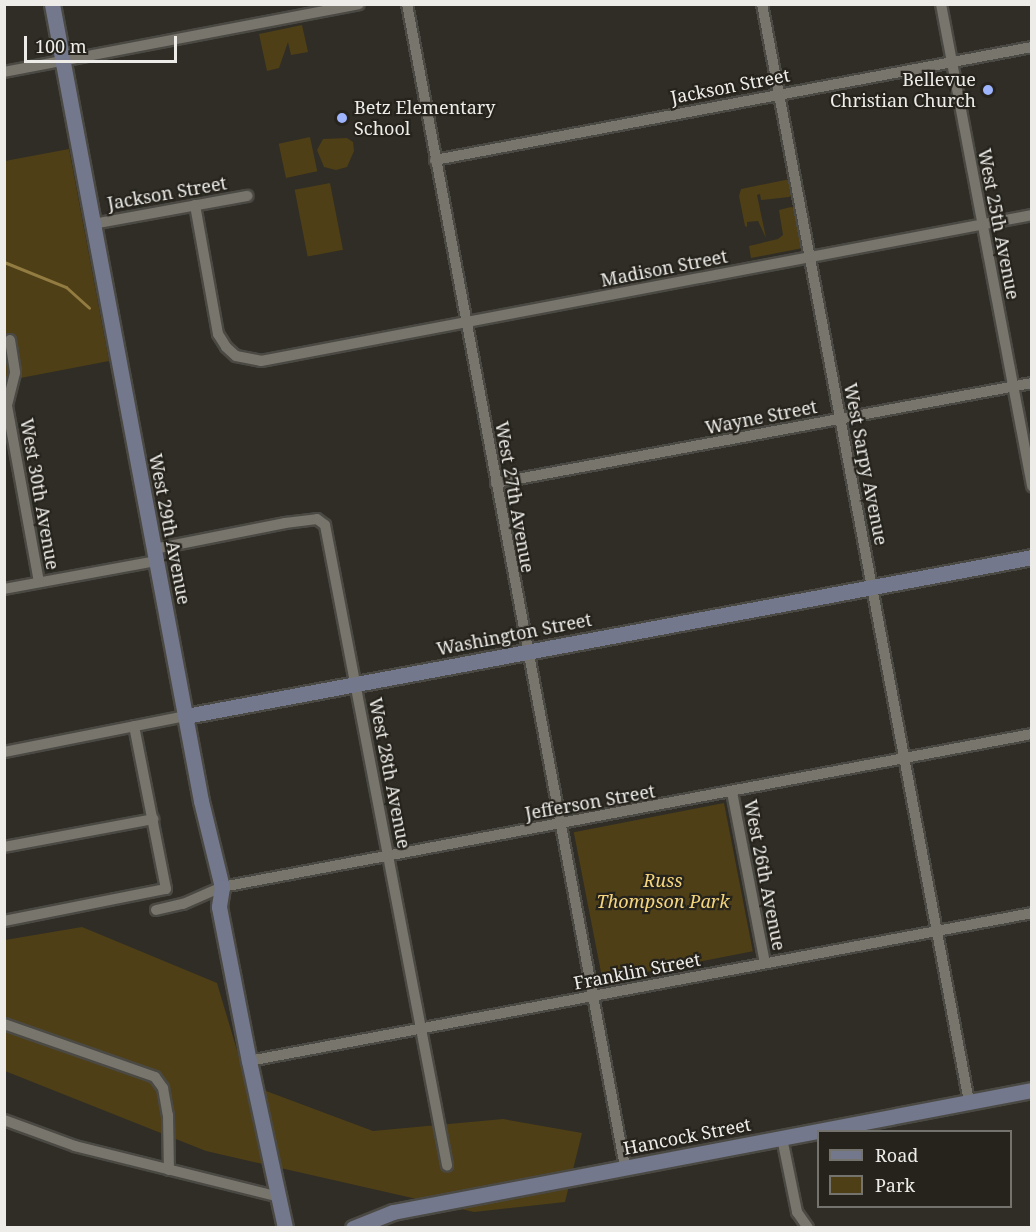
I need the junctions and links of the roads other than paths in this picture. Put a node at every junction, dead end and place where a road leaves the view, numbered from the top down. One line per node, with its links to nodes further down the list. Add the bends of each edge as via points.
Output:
1 (52, 4): 7 (street, West 29th Avenue)
2 (359, 4): 7 (street)
3 (407, 4): 11 (street, West 27th Avenue)
4 (762, 4): 10 (street, West Sarpy Avenue)
5 (941, 4): 8 (street, West 25th Avenue)
6 (1032, 47): 8 (street, Jackson Street)
7 (63, 62): 9 (street); 15 (street, West 29th Avenue)
8 (952, 62): 10 (street, Jackson Street); 16 (street, West 25th Avenue)
9 (4, 72)
10 (780, 93): 11 (street, Jackson Street); 17 (street, West Sarpy Avenue)
11 (435, 160): 18 (street, West 27th Avenue)
12 (247, 195): 13 (street, Jackson Street)
13 (195, 205): 15 (street, Jackson Street); 18 (street, Madison Street, via 218,334 236,356 261,361)
14 (1032, 215): 16 (street, Madison Street)
15 (93, 224): 25 (street, West 29th Avenue)
16 (983, 224): 17 (street, Madison Street); 21 (street, West 25th Avenue)
17 (811, 257): 18 (street, Madison Street); 22 (street, West Sarpy Avenue)
18 (466, 323): 23 (street, West 27th Avenue)
19 (10, 340): 27 (street, West 30th Avenue, via 15,373 7,406)
20 (1032, 383): 21 (street, Wayne Street)
21 (1013, 386): 22 (street, Wayne Street); 24 (street, West 25th Avenue)
22 (840, 418): 23 (street, Wayne Street); 28 (street, West Sarpy Avenue)
23 (496, 483): 30 (street, West 27th Avenue)
24 (1032, 486)
25 (156, 555): 27 (street); 31 (street, West 28th Avenue, via 285,523 317,519 325,525); 32 (street, West 29th Avenue)
26 (1032, 557): 28 (street, Washington Street)
27 (39, 582): 29 (street)
28 (873, 587): 30 (street, Washington Street); 36 (street, West Sarpy Avenue)
29 (4, 589)
30 (528, 651): 31 (street, Washington Street); 39 (street, West 27th Avenue)
31 (356, 684): 32 (street, Washington Street); 41 (street, West 28th Avenue)
32 (186, 716): 33 (street, Washington Street); 42 (street, West 29th Avenue)
33 (134, 726): 35 (street, Washington Street); 38 (street)
34 (1032, 734): 36 (street, Jefferson Street)
35 (4, 752)
36 (904, 758): 37 (street, Jefferson Street); 46 (street, West Sarpy Avenue)
37 (732, 792): 39 (street, Jefferson Street); 47 (street, West 26th Avenue)
38 (153, 819): 40 (street); 45 (street, via 166,889)
39 (560, 824): 41 (street, Jefferson Street); 48 (street, West 27th Avenue)
40 (4, 847)
41 (388, 856): 42 (street, Jefferson Street); 50 (street, West 28th Avenue)
42 (222, 887): 43 (street, Jefferson Street, via 183,904); 51 (street, West 29th Avenue, via 219,907)
43 (156, 910)
44 (1032, 913): 46 (street, Franklin Street)
45 (4, 921)
46 (937, 931): 47 (street, Franklin Street); 53 (street, West Sarpy Avenue)
47 (765, 963): 48 (street, Franklin Street)
48 (592, 996): 50 (street, Franklin Street); 59 (street, West 27th Avenue)
49 (4, 1024): 60 (street, via 155,1077 163,1088 168,1115)
50 (422, 1027): 51 (street, Franklin Street); 58 (street, West 28th Avenue)
51 (249, 1061): 61 (street, West 29th Avenue)
52 (1032, 1090): 53 (street, Hancock Street)
53 (969, 1102): 55 (street, Hancock Street)
54 (4, 1120): 60 (street, via 75,1146)
55 (824, 1130)
56 (817, 1131): 57 (street, Hancock Street)
57 (782, 1138): 59 (street, Hancock Street); 64 (street, via 797,1212)
58 (447, 1165)
59 (626, 1167): 63 (street, Hancock Street, via 393,1212)
60 (170, 1170): 61 (street)
61 (279, 1197): 62 (street, West 29th Avenue)
62 (285, 1227)
63 (353, 1227)
64 (808, 1227)

